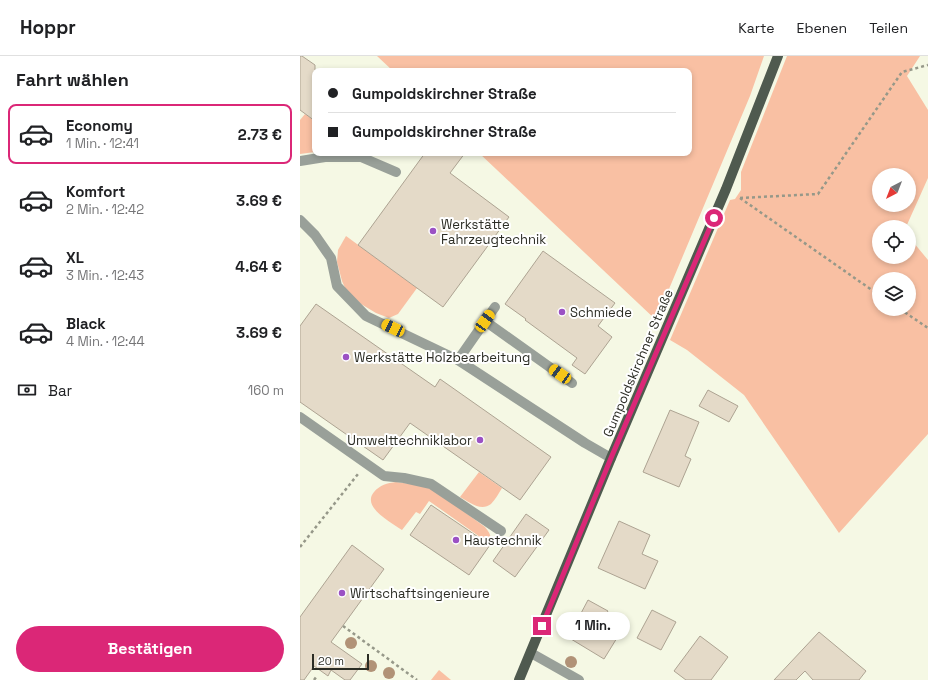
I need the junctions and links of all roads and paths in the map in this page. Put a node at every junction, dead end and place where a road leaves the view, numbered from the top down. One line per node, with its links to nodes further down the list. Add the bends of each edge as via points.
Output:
1 (778, 56): 5 (main road, Gumpoldskirchner Straße)
2 (928, 65): 6 (path, via 902,72 818,194)
3 (300, 161): 4 (street, via 326,157 362,158)
4 (396, 172)
5 (726, 189): 6 (path); 16 (main road, Gumpoldskirchner Straße)
6 (740, 198): 8 (path)
7 (300, 220): 13 (street, via 315,235 331,258 337,286 366,316)
8 (872, 290)
9 (495, 307): 11 (street)
10 (910, 316): 12 (path)
11 (485, 321): 13 (street); 14 (street)
12 (928, 328)
13 (458, 360): 16 (street)
14 (572, 383)
15 (300, 416): 17 (street)
16 (611, 458): 21 (main road, Gumpoldskirchner Straße)
17 (366, 464): 18 (street, via 384,476 431,484); 19 (path)
18 (501, 530)
19 (300, 547)
20 (343, 626): 24 (path)
21 (531, 653): 25 (main road, Gumpoldskirchner Straße); 26 (street)
22 (317, 676): 23 (path)
23 (314, 680)
24 (417, 680)
25 (520, 680)
26 (579, 680)

